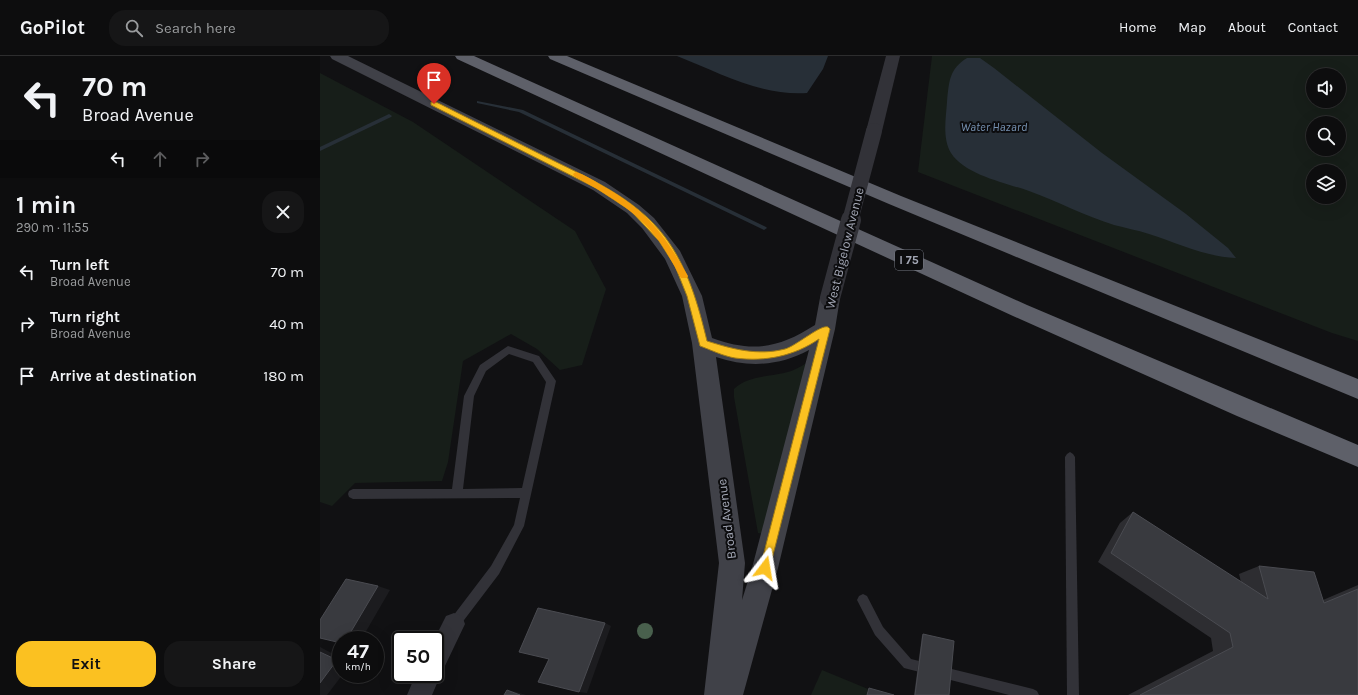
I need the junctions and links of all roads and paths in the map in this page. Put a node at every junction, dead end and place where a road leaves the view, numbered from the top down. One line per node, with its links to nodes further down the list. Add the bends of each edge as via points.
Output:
1 (337, 56): 7 (main road, Broad Avenue, via 551,161 599,186 633,209 662,239 680,269 692,296)
2 (462, 56): 9 (highway, I 75, via 1146,366)
3 (555, 56): 8 (highway, via 895,200)
4 (893, 56): 5 (street, West Bigelow Avenue, bridge)
5 (830, 298): 6 (main road, West Bigelow Avenue)
6 (825, 329): 7 (main road, via 788,352 771,355 734,354); 20 (main road, West Bigelow Avenue, via 765,568)
7 (703, 343): 19 (main road, Broad Avenue, via 732,563)
8 (1358, 389)
9 (1358, 456)
10 (1070, 457): 22 (lane)
11 (457, 493): 12 (lane); 12 (lane, via 469,396 484,368 508,350 536,359 551,382); 13 (lane)
12 (526, 493): 15 (lane, via 519,526 495,570)
13 (354, 494)
14 (863, 600): 21 (lane, via 879,631 908,664)
15 (454, 624): 16 (street)
16 (444, 644)
17 (425, 683): 18 (street)
18 (419, 695)
19 (719, 695)
20 (728, 695)
21 (1033, 695)
22 (1074, 695)

